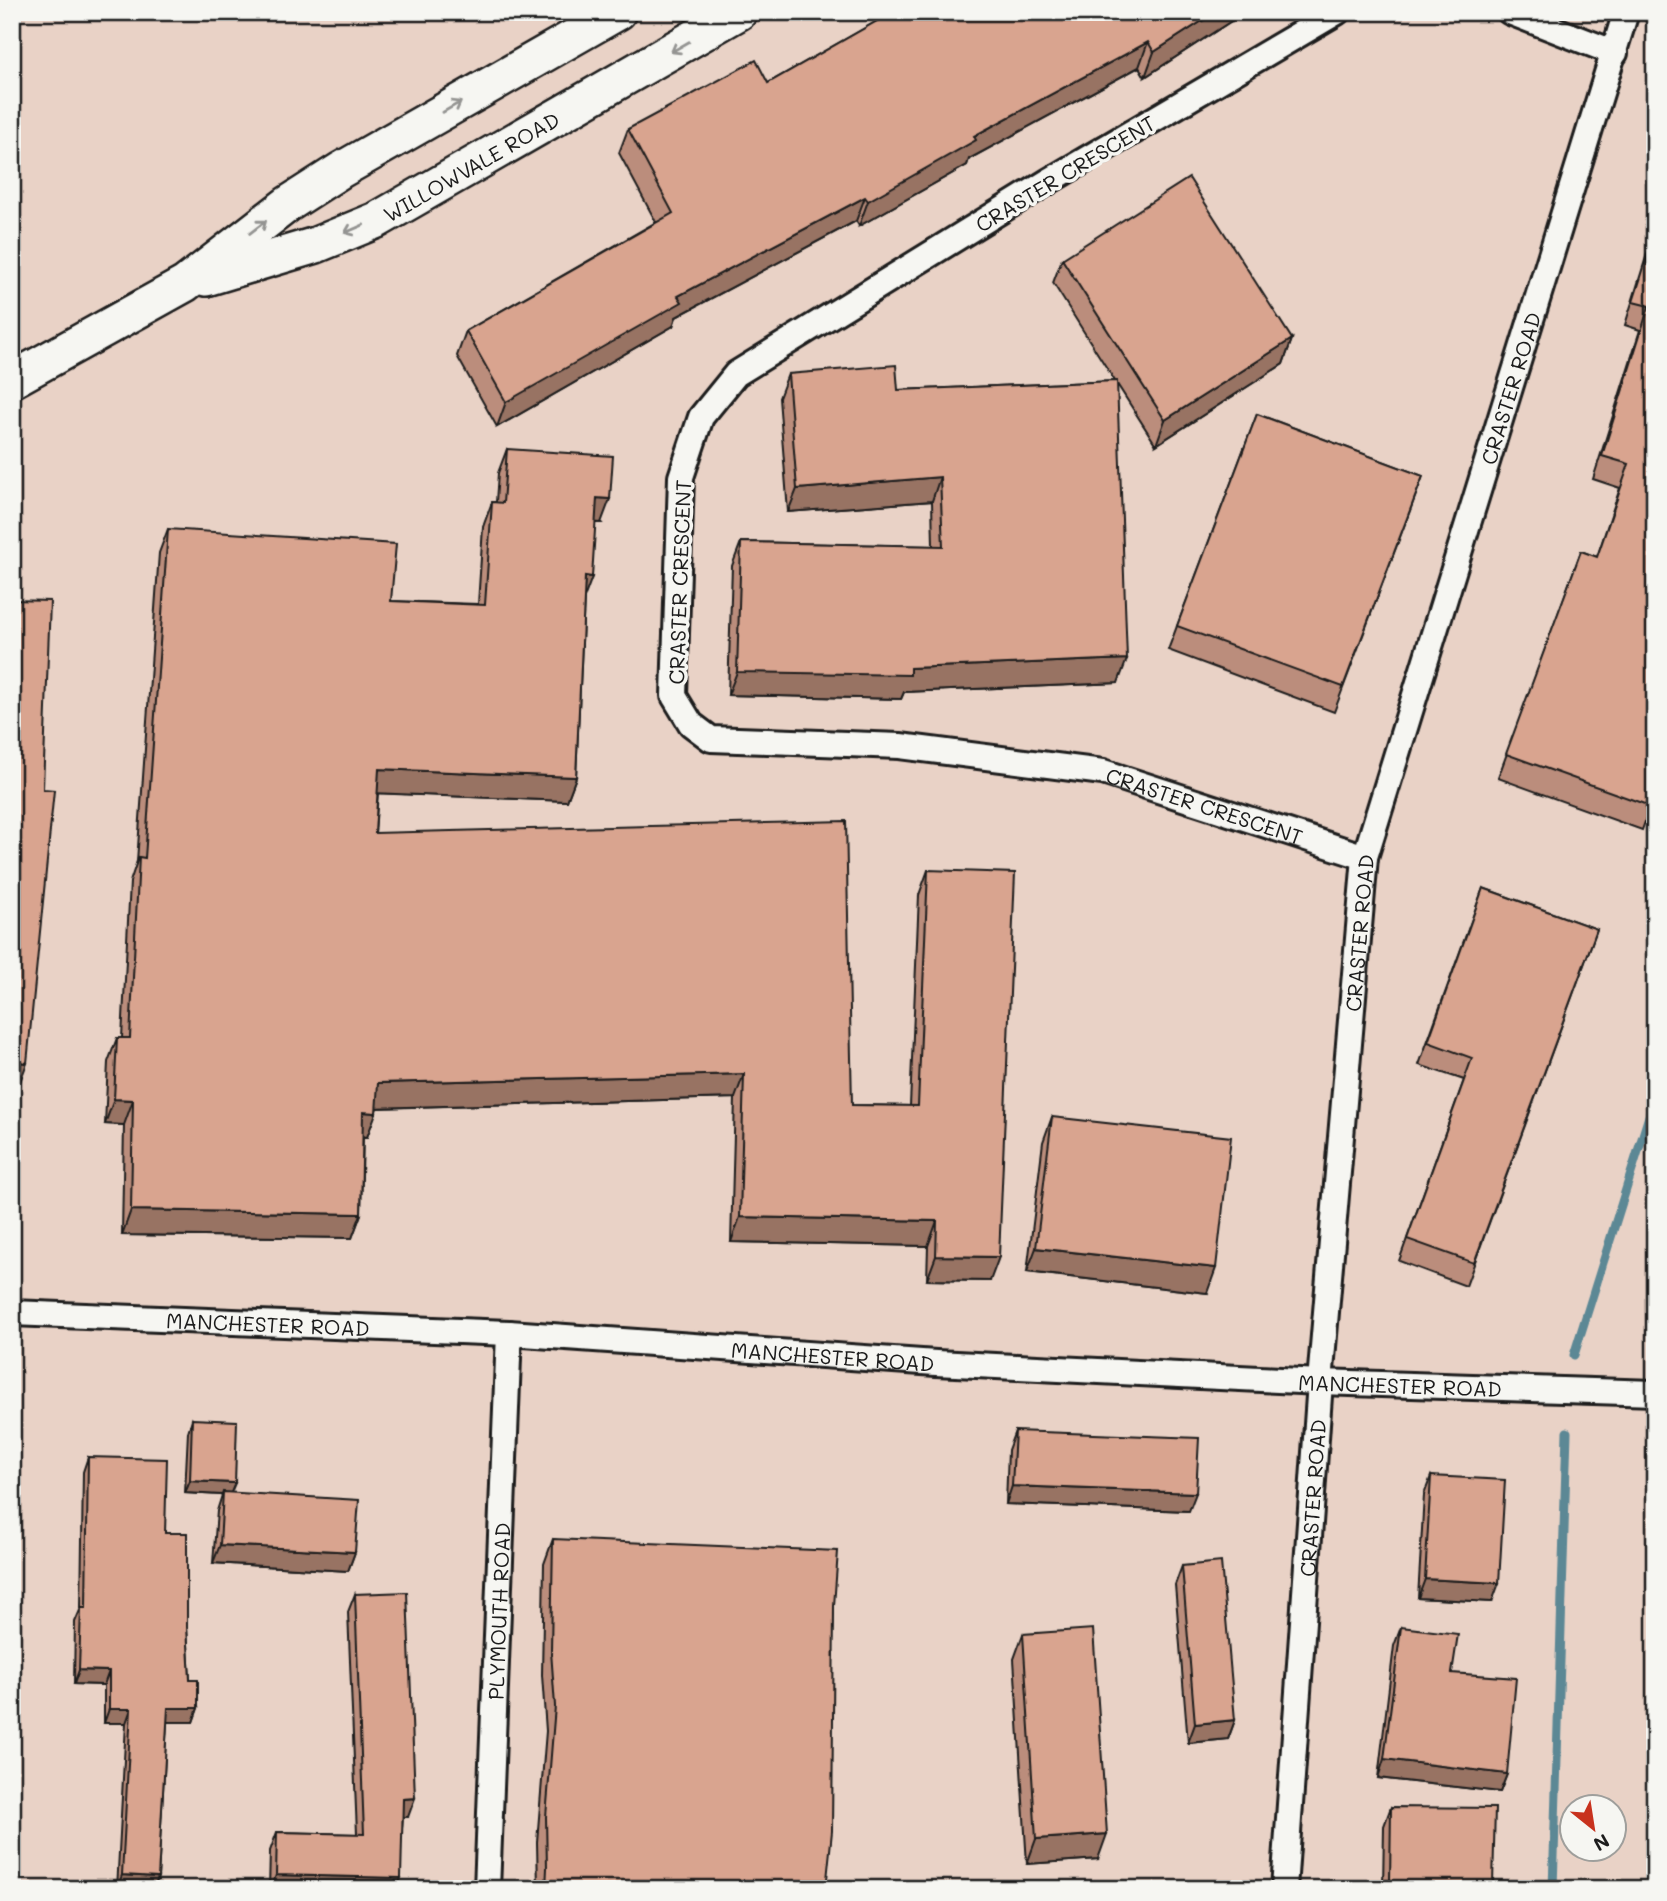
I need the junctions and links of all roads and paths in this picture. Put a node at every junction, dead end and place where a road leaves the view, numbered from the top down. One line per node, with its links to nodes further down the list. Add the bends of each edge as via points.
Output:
1 (618, 12): 7 (main road, WILLOWVALE ROAD, one-way to 1, via 288,204 341,170)
2 (739, 12): 7 (main road, WILLOWVALE ROAD, one-way to 7, via 377,220 316,245)
3 (1336, 12): 9 (street, CRASTER CRESCENT, via 1049,181 736,374 701,416 681,477 674,696 691,724 711,739 900,746 1103,772)
4 (1510, 12): 6 (street)
5 (1626, 12): 6 (street, CRASTER ROAD)
6 (1615, 53): 9 (street, CRASTER ROAD)
7 (185, 284): 8 (main road, WILLOWVALE ROAD)
8 (12, 380)
9 (1365, 857): 12 (street, CRASTER ROAD)
10 (12, 1313): 11 (street, MANCHESTER ROAD)
11 (509, 1333): 12 (street, MANCHESTER ROAD, via 936,1363); 14 (street, PLYMOUTH ROAD)
12 (1320, 1382): 13 (street, MANCHESTER ROAD); 15 (street, CRASTER ROAD)
13 (1655, 1393)
14 (487, 1889)
15 (1284, 1889)

